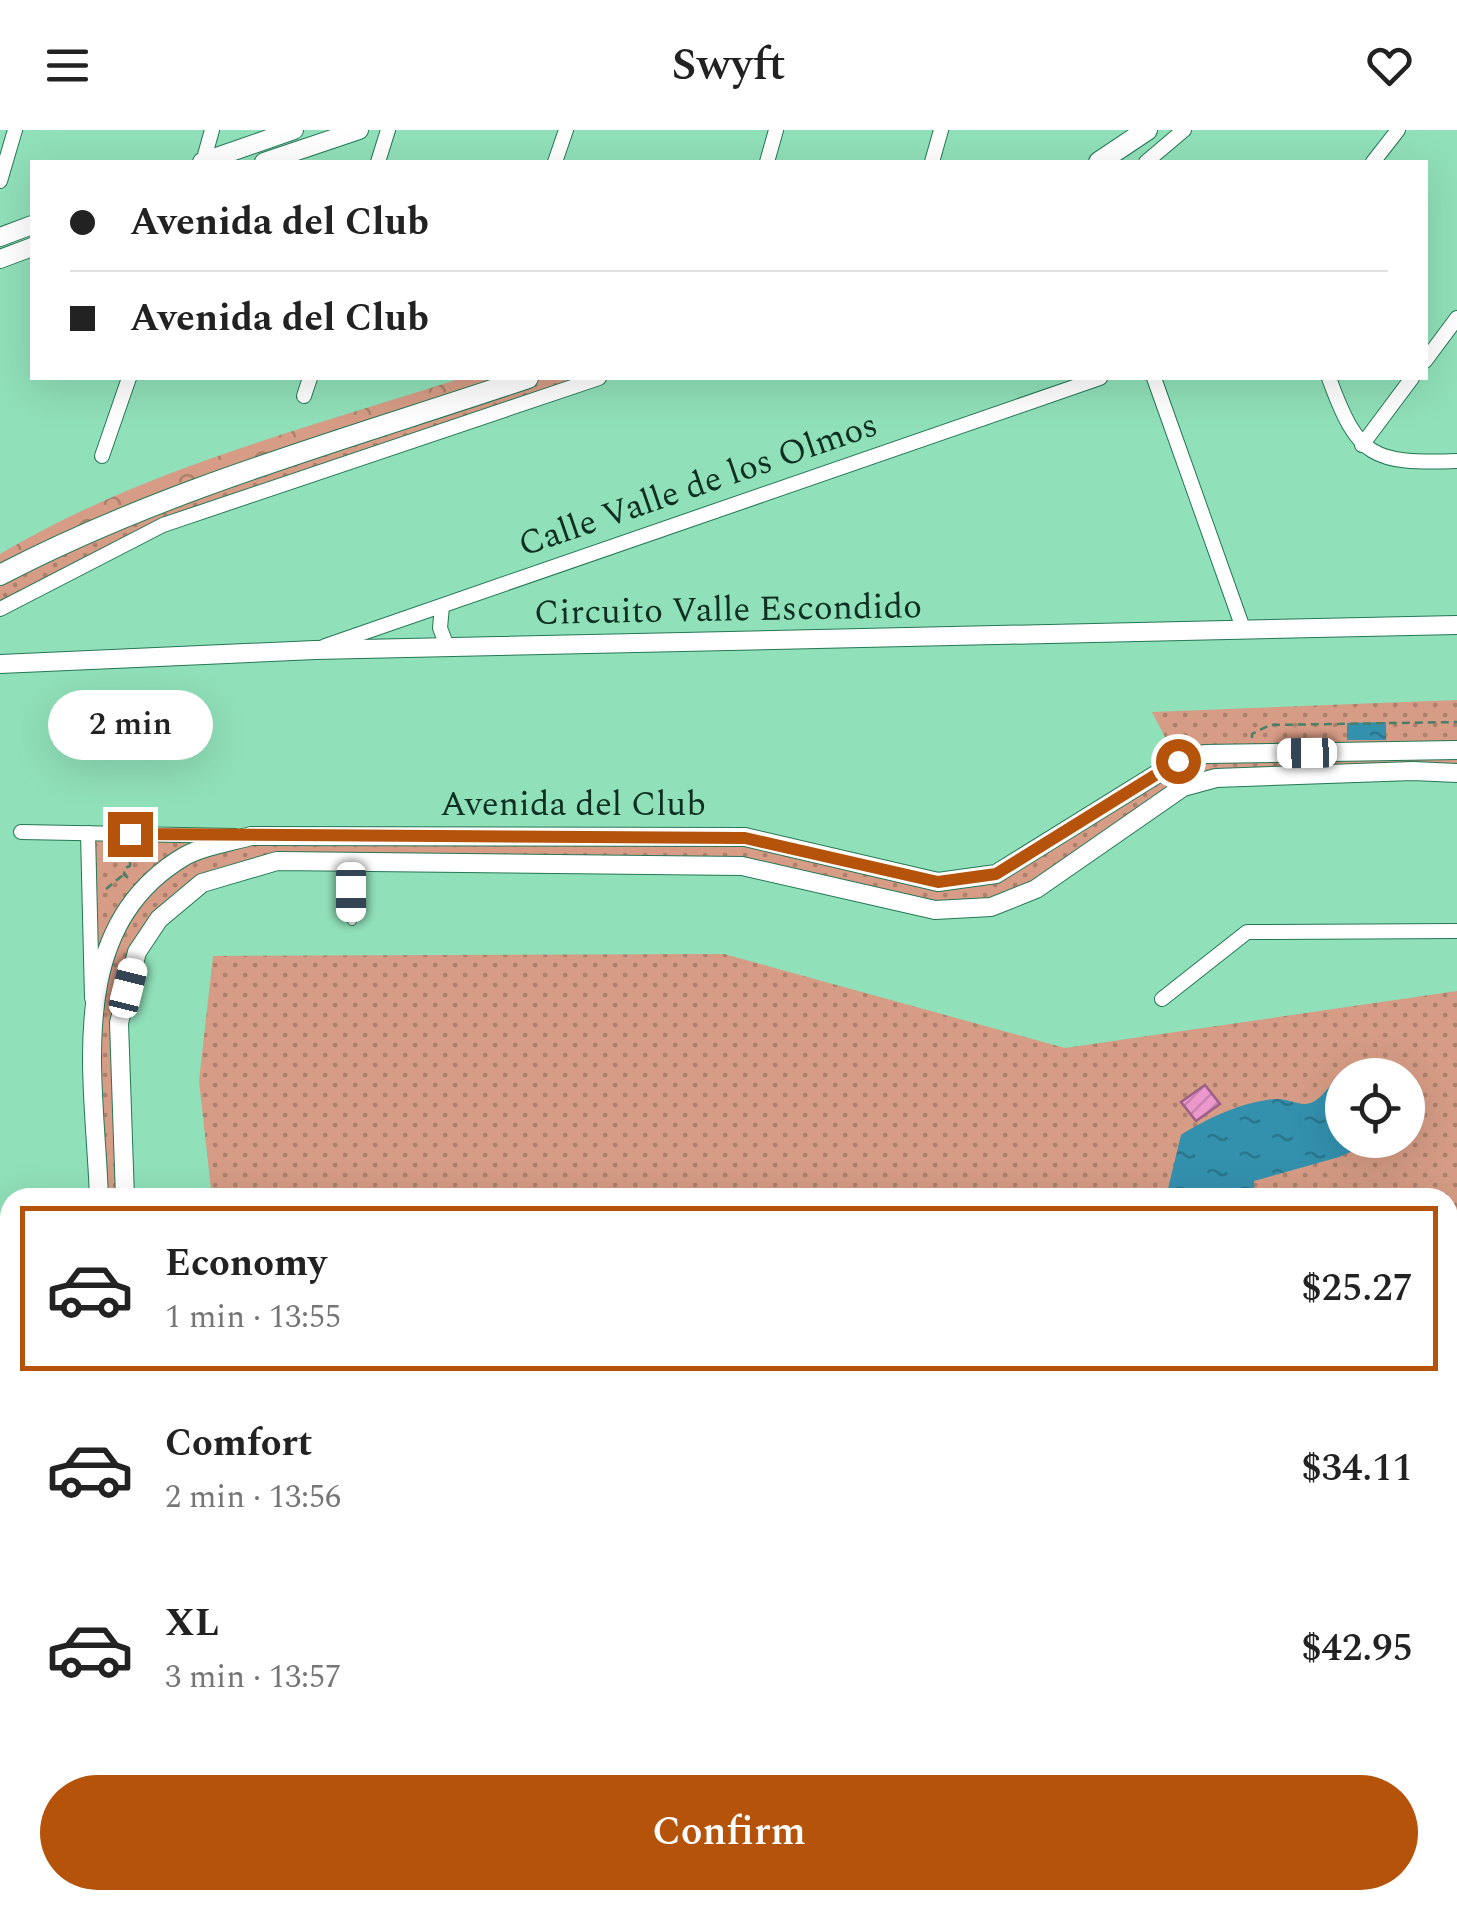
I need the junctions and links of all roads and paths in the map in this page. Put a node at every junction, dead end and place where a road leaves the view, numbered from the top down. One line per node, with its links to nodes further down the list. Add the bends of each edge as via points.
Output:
1 (15, 130): 22 (street)
2 (212, 130): 12 (street)
3 (294, 130): 13 (street)
4 (359, 130): 14 (street)
5 (388, 130): 15 (street)
6 (566, 130): 16 (street)
7 (776, 130): 17 (street)
8 (942, 130): 18 (street)
9 (1147, 130): 19 (main road)
10 (1184, 130): 20 (street)
11 (1398, 130): 21 (street)
12 (203, 160)
13 (208, 160)
14 (270, 160)
15 (379, 160)
16 (556, 160)
17 (768, 160)
18 (933, 160)
19 (1102, 160)
20 (1148, 160)
21 (1375, 160)
22 (0, 181)
23 (30, 226): 24 (street)
24 (0, 237)
25 (30, 248): 26 (street)
26 (0, 259)
27 (1457, 318): 28 (street)
28 (1428, 357)
29 (127, 380): 39 (street)
30 (309, 380): 37 (street)
31 (522, 380): 41 (main road, via 131,513)
32 (594, 380): 43 (street, via 163,525)
33 (1094, 380): 42 (street, Calle Valle de los Olmos)
34 (1155, 380): 45 (street)
35 (1331, 380): 38 (street)
36 (1411, 380): 38 (street)
37 (304, 396)
38 (1362, 445): 40 (street, via 1384,459)
39 (102, 456)
40 (1457, 461)
41 (0, 575)
42 (442, 606): 46 (street, Calle Valle de los Olmos); 47 (street)
43 (0, 609)
44 (1457, 625): 45 (street, Circuito Valle Escondido)
45 (1244, 630): 47 (street, Circuito Valle Escondido)
46 (314, 650): 47 (street, Circuito Valle Escondido); 48 (street, Circuito Valle Escondido)
47 (448, 650)
48 (0, 664)
49 (1457, 722): 51 (path, via 1270,725 1252,734)
50 (1457, 750): 51 (street, Avenida del Club)
51 (1247, 754): 53 (street); 57 (street, Avenida del Club, via 1178,761 996,874 938,882 745,838)
52 (1457, 773): 53 (street, Avenida del Club)
53 (1244, 777): 59 (street, Avenida del Club, via 1182,786 1036,889 991,907 934,910 742,866)
54 (21, 832): 55 (street, Avenida del Club)
55 (88, 834): 56 (street, Avenida del Club); 63 (street, Avenida del Club)
56 (250, 836): 57 (street, Avenida del Club); 67 (street, Avenida del Club, via 186,855 136,896 110,937)
57 (276, 836): 58 (street)
58 (277, 862): 59 (street, Avenida del Club); 69 (street, Avenida del Club, via 202,884 159,919 136,952 119,1023)
59 (351, 862): 64 (lane)
60 (138, 868): 61 (path, via 125,868)
61 (124, 874): 62 (path); 63 (path)
62 (137, 878)
63 (90, 902): 67 (street, Avenida del Club)
64 (352, 921)
65 (1457, 931): 66 (street, via 1247,932)
66 (1162, 999)
67 (92, 1011): 68 (street, Avenida del Club)
68 (99, 1188)
69 (125, 1188)

